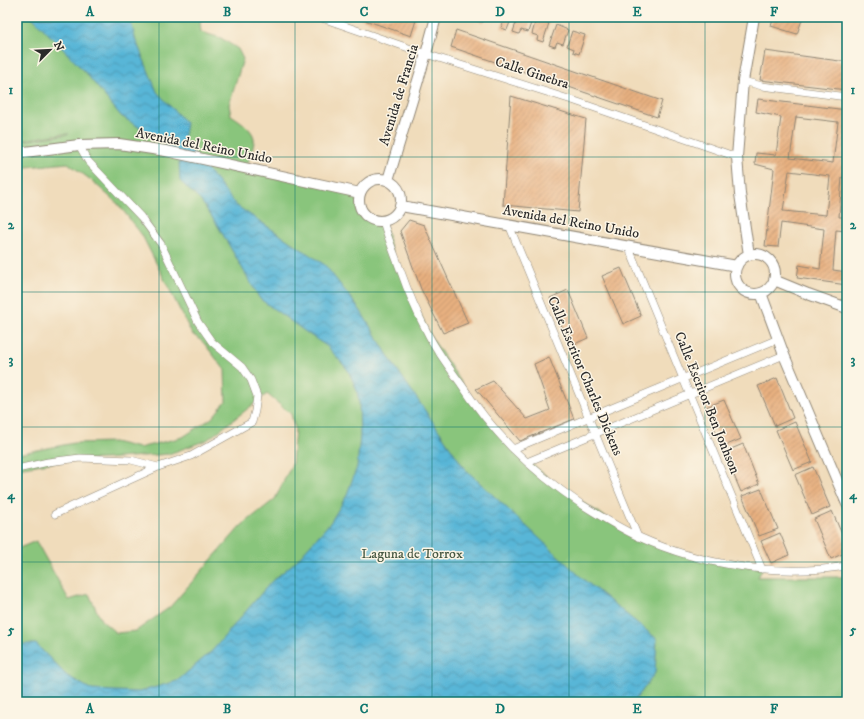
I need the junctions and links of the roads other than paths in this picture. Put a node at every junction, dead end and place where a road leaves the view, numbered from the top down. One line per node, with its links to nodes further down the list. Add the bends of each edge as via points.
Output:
1 (318, 17): 4 (street, Calle Ginebra)
2 (436, 17): 4 (street, Avenida de Francia)
3 (754, 17): 5 (street)
4 (426, 54): 9 (street, Calle Ginebra, via 575,101); 10 (street, Avenida de Francia)
5 (742, 81): 6 (street); 9 (street)
6 (847, 97)
7 (79, 145): 8 (street, Avenida del Reino Unido); 11 (street, Avenida del Reino Unido, via 119,144 166,150); 29 (street, via 88,161 142,217 161,244 198,322 212,342 242,367 251,380 256,396 252,422 191,456)
8 (17, 153)
9 (737, 157): 16 (street)
10 (388, 180): 11 (street, via 368,182); 12 (street, via 394,183 401,194)
11 (360, 193): 13 (street, via 360,207 364,214 376,221)
12 (401, 206): 13 (street, via 394,216); 14 (street, Avenida del Reino Unido)
13 (383, 221): 27 (street, via 408,291 430,337 478,409)
14 (509, 225): 15 (street, Avenida del Reino Unido); 25 (street, Calle Escritor Charles Dickens)
15 (628, 246): 17 (street, Avenida del Reino Unido); 23 (street, Calle Escritor Ben Jonhson)
16 (749, 255): 17 (street); 18 (street, via 761,255 771,262)
17 (737, 266): 19 (street, via 736,278 742,289 748,293)
18 (774, 280): 19 (street, via 769,288); 20 (street)
19 (761, 293): 21 (street)
20 (847, 308)
21 (778, 339): 22 (street); 23 (street)
22 (784, 355): 24 (street); 31 (street)
23 (683, 378): 24 (street, Calle Escritor Ben Jonhson); 25 (street)
24 (689, 394): 26 (street); 35 (street, Calle Escritor Ben Jonhson)
25 (588, 417): 26 (street, Calle Escritor Charles Dickens); 27 (street)
26 (595, 433): 28 (street); 33 (street, Calle Escritor Charles Dickens)
27 (513, 449): 28 (street)
28 (527, 462): 33 (street, via 559,489)
29 (158, 467): 30 (street, via 131,460 80,458); 32 (street)
30 (17, 469)
31 (847, 504)
32 (55, 514)
33 (638, 537): 35 (street, via 706,560)
34 (847, 566): 35 (street, via 827,569)
35 (762, 569)

